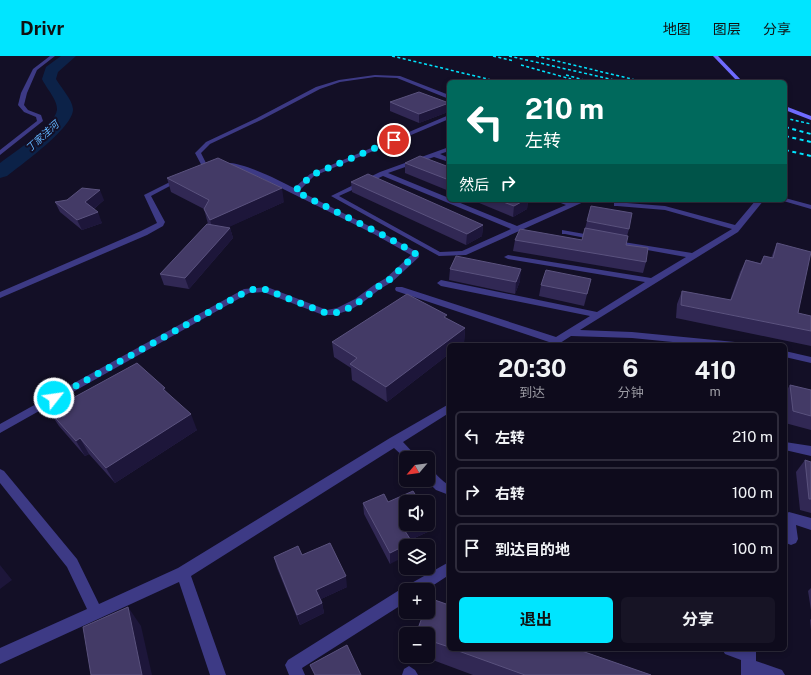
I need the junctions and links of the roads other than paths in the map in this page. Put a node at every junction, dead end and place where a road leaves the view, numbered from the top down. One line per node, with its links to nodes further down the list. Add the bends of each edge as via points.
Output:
1 (52, 56): 9 (street, via 35,69 21,105 26,111 39,116 40,121)
2 (715, 56): 3 (main road)
3 (739, 80)
4 (447, 96): 14 (street, via 398,77 375,76 330,83 208,143 198,154 202,169 237,166)
5 (787, 109): 7 (main road)
6 (447, 118): 14 (street, via 312,175)
7 (811, 118)
8 (447, 150): 10 (street)
9 (0, 153)
10 (433, 154): 11 (street); 12 (street)
11 (447, 159)
12 (382, 173): 15 (street); 25 (street, via 334,196 439,254 463,253)
13 (186, 176): 32 (street, via 147,196 160,224)
14 (295, 191): 40 (street, via 416,254 364,299 335,313 326,313 264,289 247,291)
15 (447, 200)
16 (787, 201): 23 (street)
17 (452, 202): 25 (street)
18 (563, 202): 22 (street)
19 (579, 202): 22 (street)
20 (758, 202): 24 (street)
21 (617, 204): 24 (street, via 665,208)
22 (572, 205): 25 (street)
23 (811, 207)
24 (737, 228): 27 (street)
25 (517, 229)
26 (565, 232): 27 (street)
27 (693, 256): 29 (street)
28 (508, 257): 29 (street)
29 (652, 281): 33 (street)
30 (441, 283): 33 (street)
31 (399, 289): 35 (street)
32 (0, 295)
33 (598, 315): 34 (street)
34 (568, 334): 35 (street); 36 (street, via 632,335)
35 (553, 343)
36 (711, 343)
37 (787, 354): 38 (street)
38 (811, 360)
39 (447, 409): 41 (street)
40 (0, 429)
41 (394, 442): 43 (street); 51 (street)
42 (787, 446): 44 (street)
43 (404, 451)
44 (811, 452)
45 (0, 474): 54 (street, via 72,563)
46 (435, 481): 47 (street)
47 (447, 489)
48 (811, 524): 49 (street, via 789,518)
49 (791, 539)
50 (447, 569): 52 (street)
51 (183, 573): 54 (street); 58 (street)
52 (424, 583)
53 (399, 598): 59 (street, via 293,665)
54 (96, 612): 56 (street)
55 (733, 651): 57 (street)
56 (0, 656)
57 (749, 661): 60 (street)
58 (218, 675)
59 (298, 675)
60 (777, 675)

